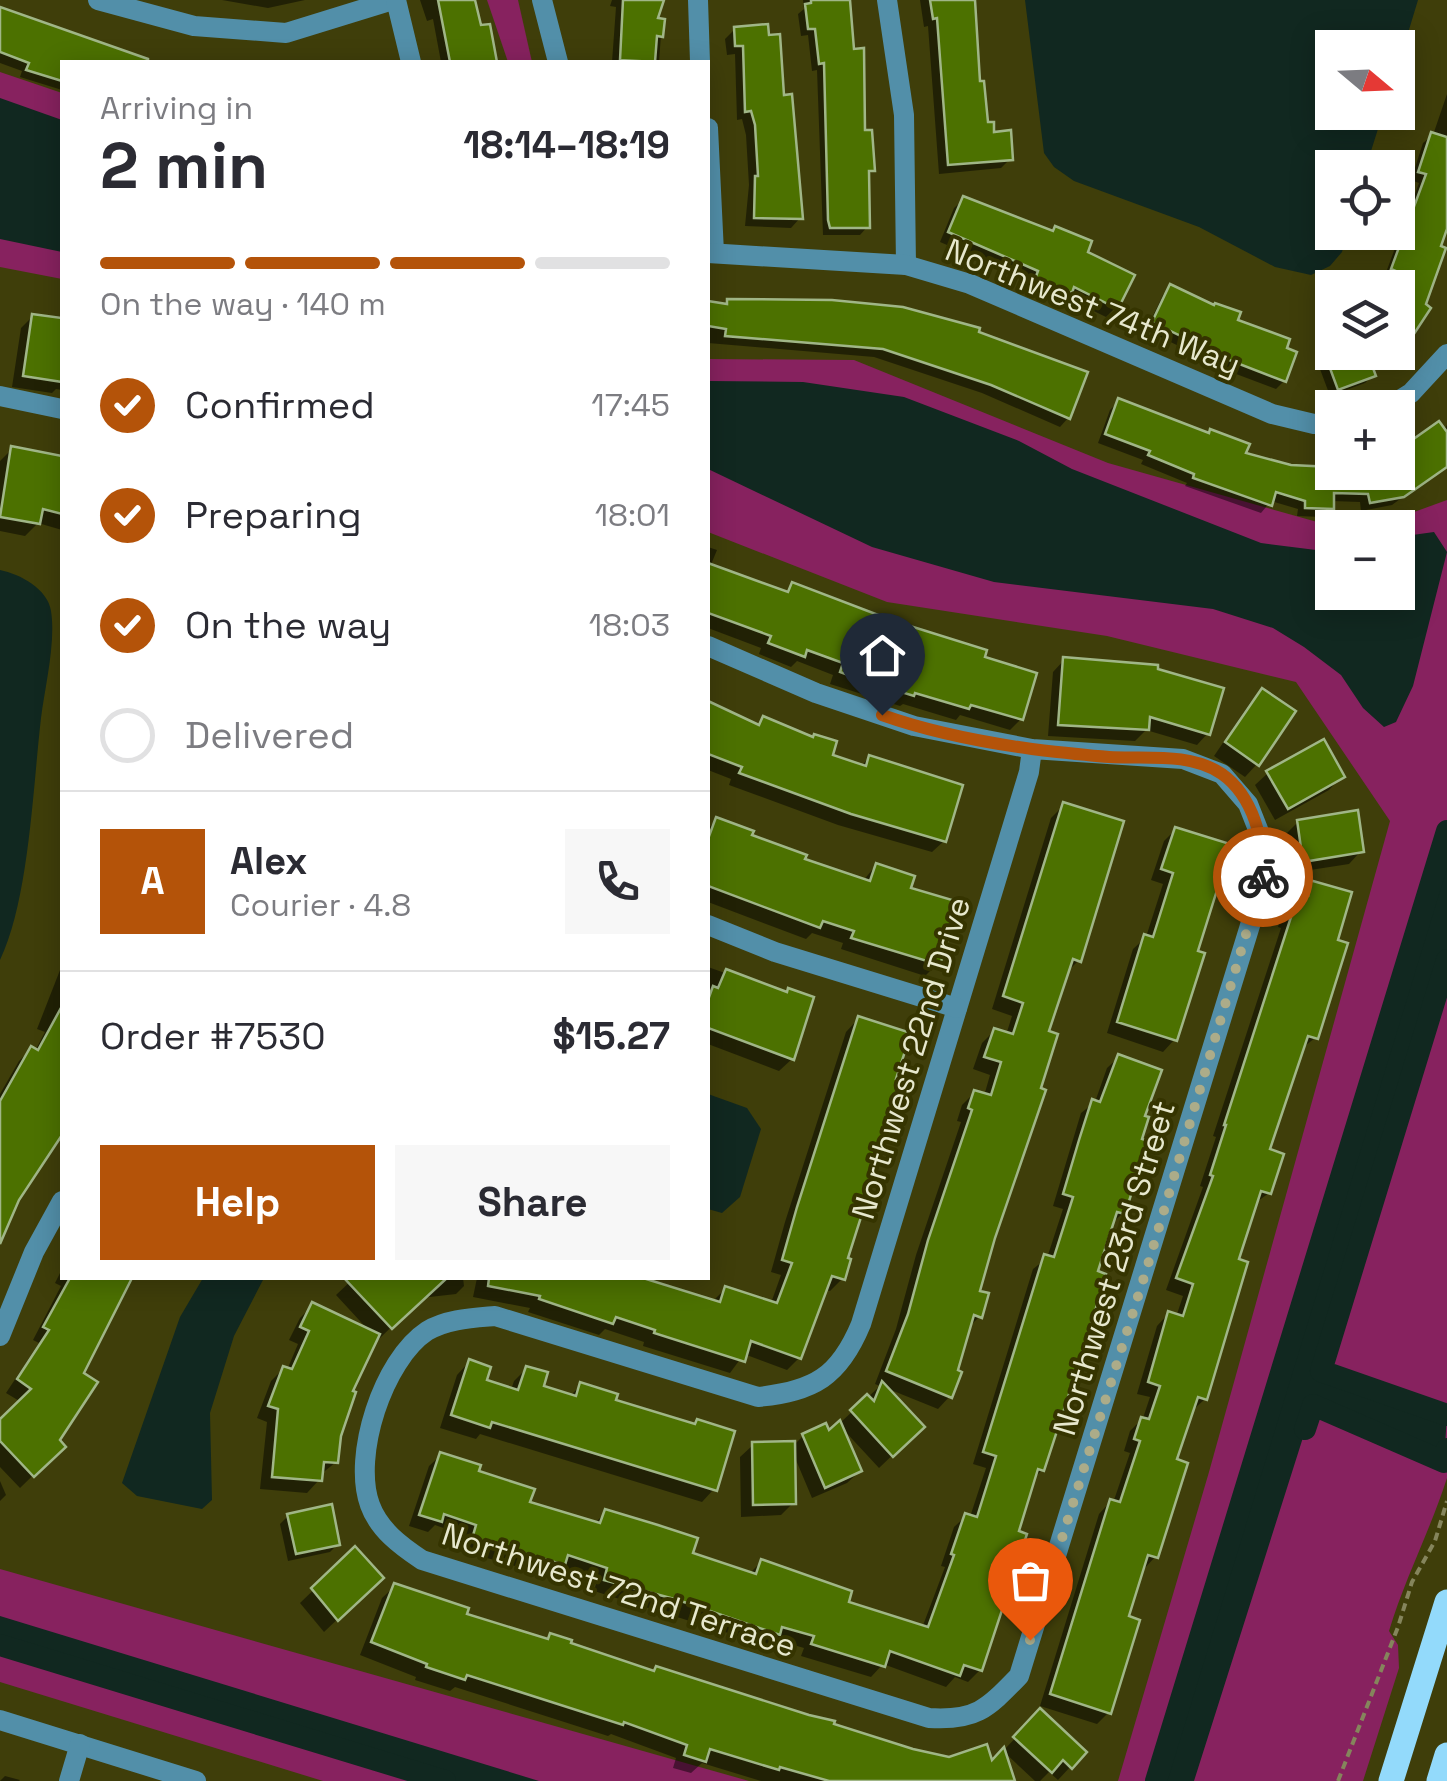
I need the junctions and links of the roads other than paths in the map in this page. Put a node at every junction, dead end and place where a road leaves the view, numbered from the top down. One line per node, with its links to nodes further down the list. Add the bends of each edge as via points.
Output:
1 (98, 0): 2 (street, via 194,26 286,33)
2 (394, 0): 6 (street)
3 (542, 0): 7 (street)
4 (698, 0): 8 (street)
5 (887, 0): 11 (street, via 904,115)
6 (410, 60)
7 (557, 60)
8 (700, 60)
9 (710, 211): 10 (street)
10 (711, 253): 11 (street, Northwest 74th Way)
11 (906, 265): 16 (street, Northwest 74th Way, via 986,291 1272,414)
12 (1447, 354): 13 (street)
13 (1414, 390)
14 (0, 396): 15 (street)
15 (60, 409)
16 (1315, 424)
17 (710, 647): 18 (street, via 914,726)
18 (1032, 749): 20 (street, Northwest 22nd Drive); 26 (street, Northwest 23rd Street, via 1183,759 1222,774 1248,804 1263,842 1264,875 1019,1676 992,1704)
19 (710, 926): 20 (street)
20 (957, 1008): 23 (street, Northwest 22nd Drive, via 861,1324)
21 (60, 1205): 22 (street)
22 (0, 1336)
23 (828, 1376): 26 (street, Northwest 72nd Terrace, via 794,1393 758,1396 522,1323 462,1318 429,1330 404,1351 386,1382 363,1478 371,1508 393,1541 422,1560 929,1718)
24 (1447, 1602): 31 (main road)
25 (0, 1720): 27 (street)
26 (960, 1720)
27 (80, 1744): 29 (street); 30 (street)
28 (1447, 1754): 32 (main road)
29 (69, 1781)
30 (196, 1781)
31 (1391, 1781)
32 (1439, 1781)

